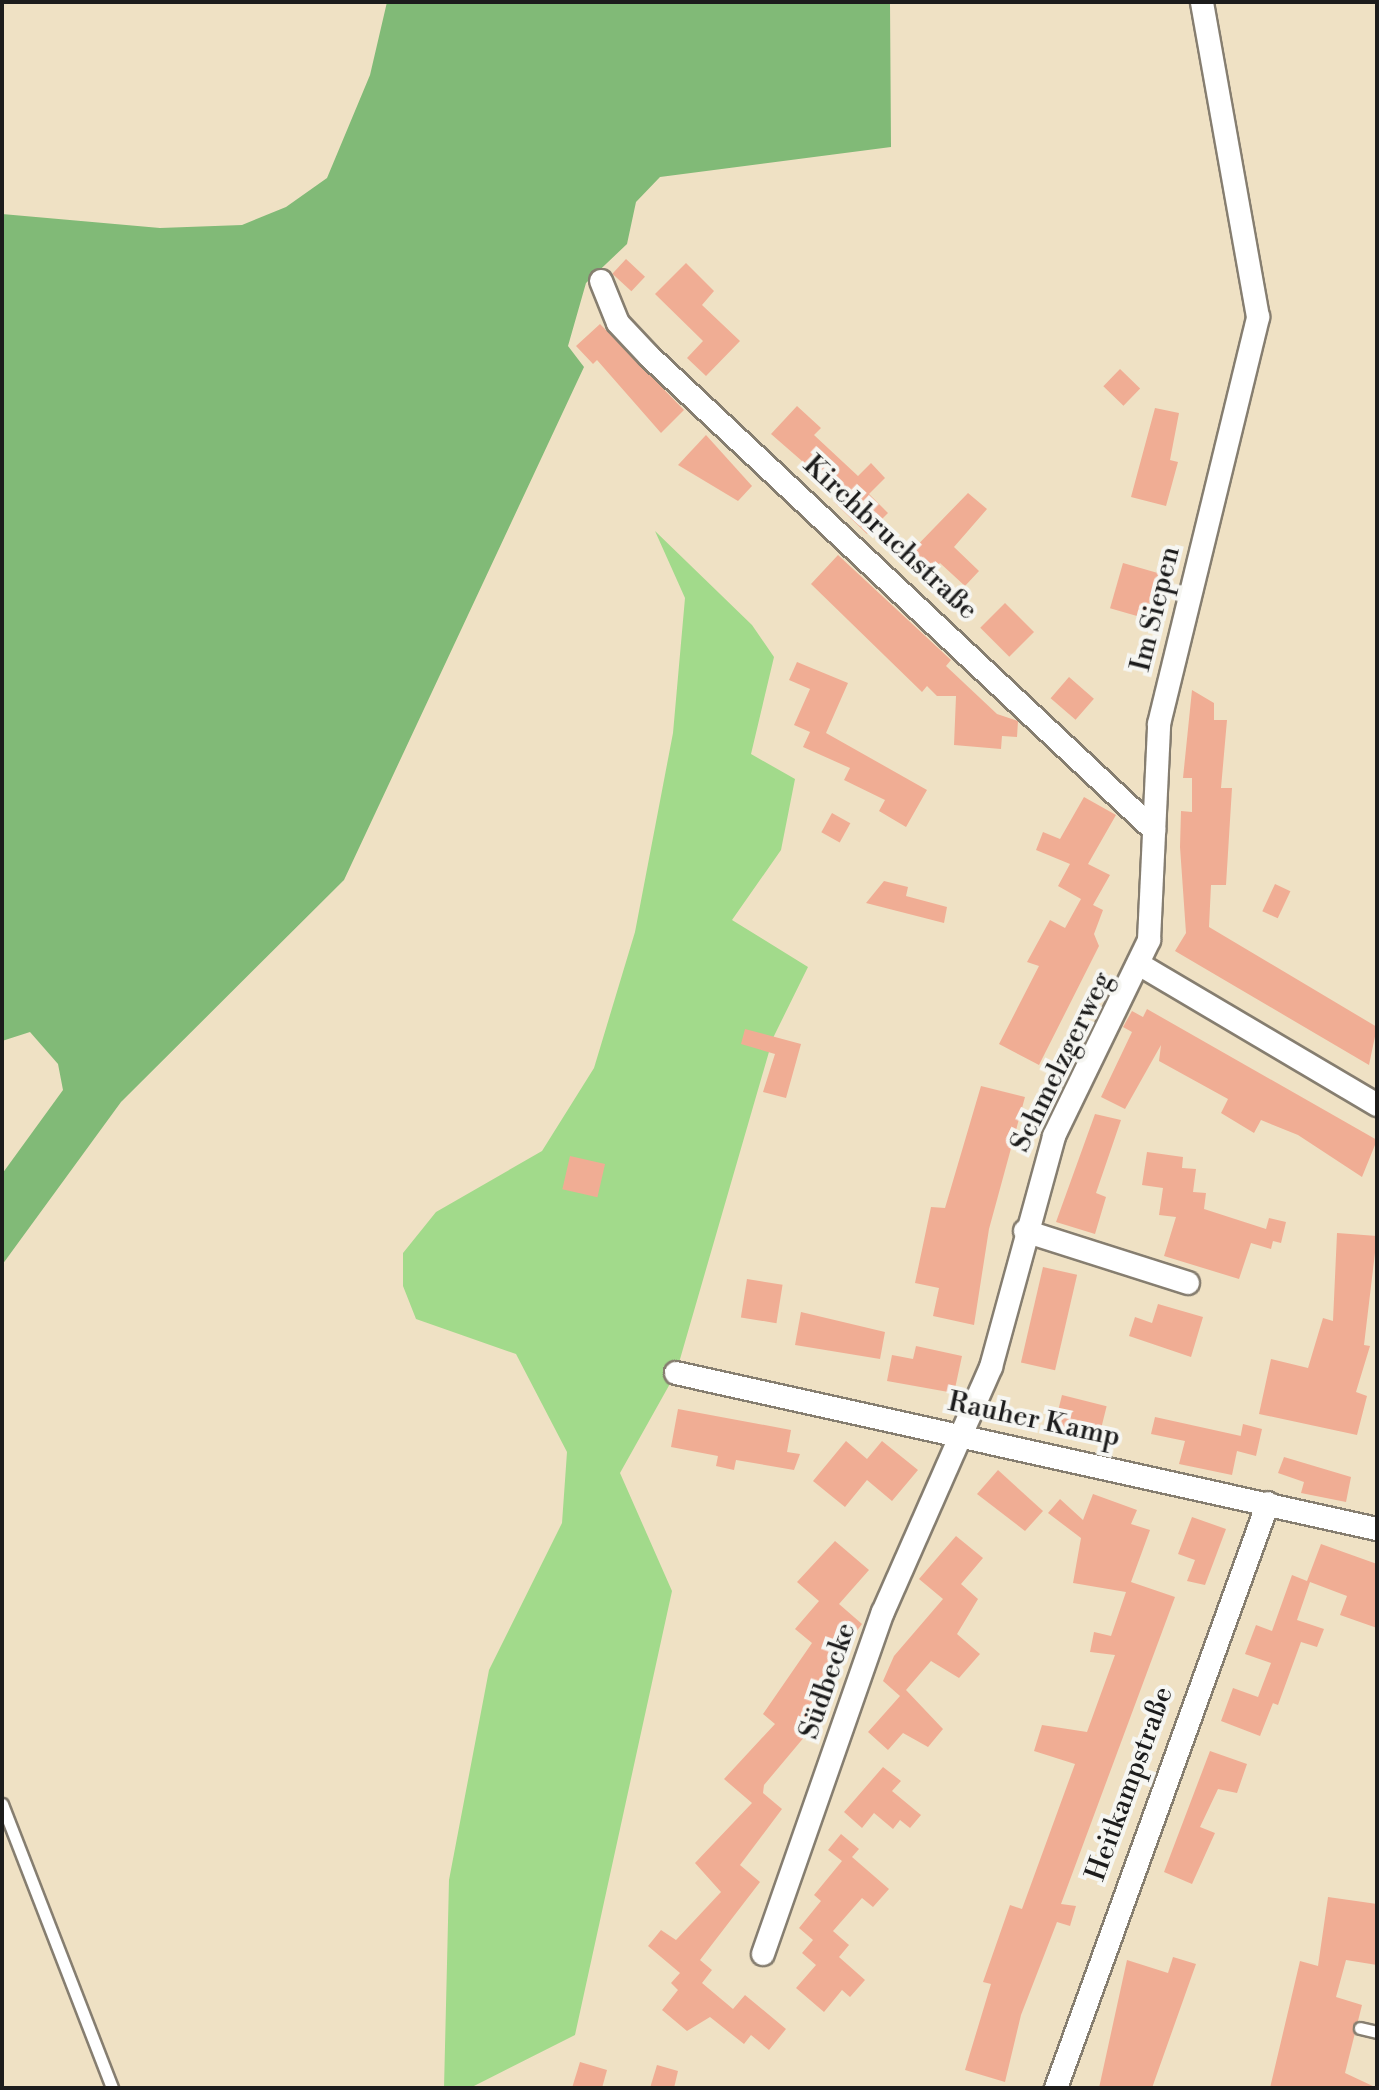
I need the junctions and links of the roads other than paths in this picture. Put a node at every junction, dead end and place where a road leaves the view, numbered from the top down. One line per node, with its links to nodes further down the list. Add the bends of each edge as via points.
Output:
1 (1202, 2): 3 (street, Im Siepen, via 1258,317 1159,724)
2 (601, 281): 3 (street, Kirchbruchstraße, via 618,323 649,356)
3 (1154, 830): 4 (street, Im Siepen, via 1153,916)
4 (1142, 966): 5 (street); 6 (street, Schmelzgerweg, via 1054,1136)
5 (1377, 1105)
6 (1025, 1231): 7 (street); 9 (street, Schmelzgerweg, via 991,1367)
7 (1188, 1283)
8 (676, 1373): 9 (street, Rauher Kamp)
9 (963, 1434): 10 (street, Rauher Kamp); 13 (street, Südbecke, via 883,1612)
10 (1268, 1503): 11 (street, Rauher Kamp); 17 (street, Heitkampstraße)
11 (1377, 1529)
12 (2, 1804): 16 (lane)
13 (763, 1954)
14 (1360, 2028): 15 (lane)
15 (1377, 2032)
16 (112, 2088)
17 (1056, 2088)

